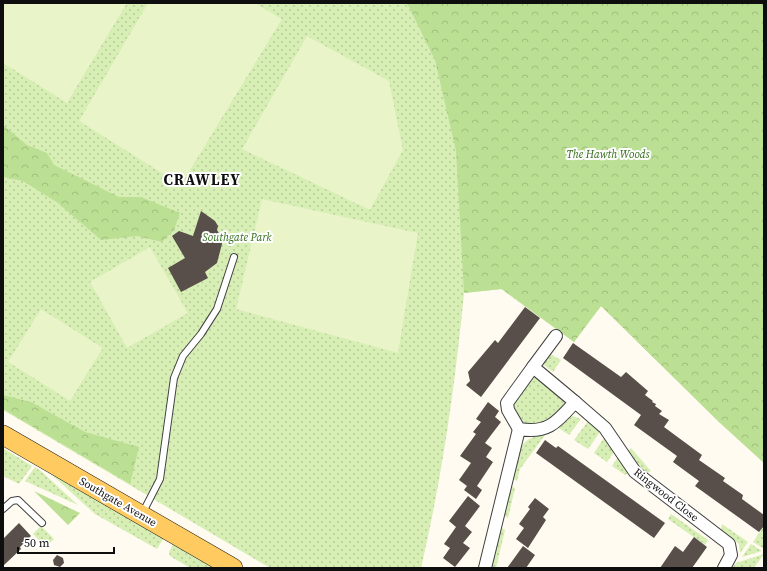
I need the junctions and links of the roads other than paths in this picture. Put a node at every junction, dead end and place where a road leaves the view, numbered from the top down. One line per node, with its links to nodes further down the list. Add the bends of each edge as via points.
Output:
1 (234, 257): 8 (lane, via 217,309 183,356 174,378 160,479)
2 (556, 336): 3 (street)
3 (533, 367): 4 (street, Ringwood Close); 5 (street, via 507,403 508,410)
4 (575, 402): 5 (street, via 558,421 543,430); 12 (street, Ringwood Close, via 605,428 635,472 729,544 731,555)
5 (519, 429): 11 (street)
6 (3, 435): 8 (main road, Southgate Avenue)
7 (3, 509): 9 (lane, via 12,501 18,500)
8 (142, 516): 10 (main road, Southgate Avenue)
9 (42, 523)
10 (233, 568)
11 (485, 568)
12 (724, 568)

